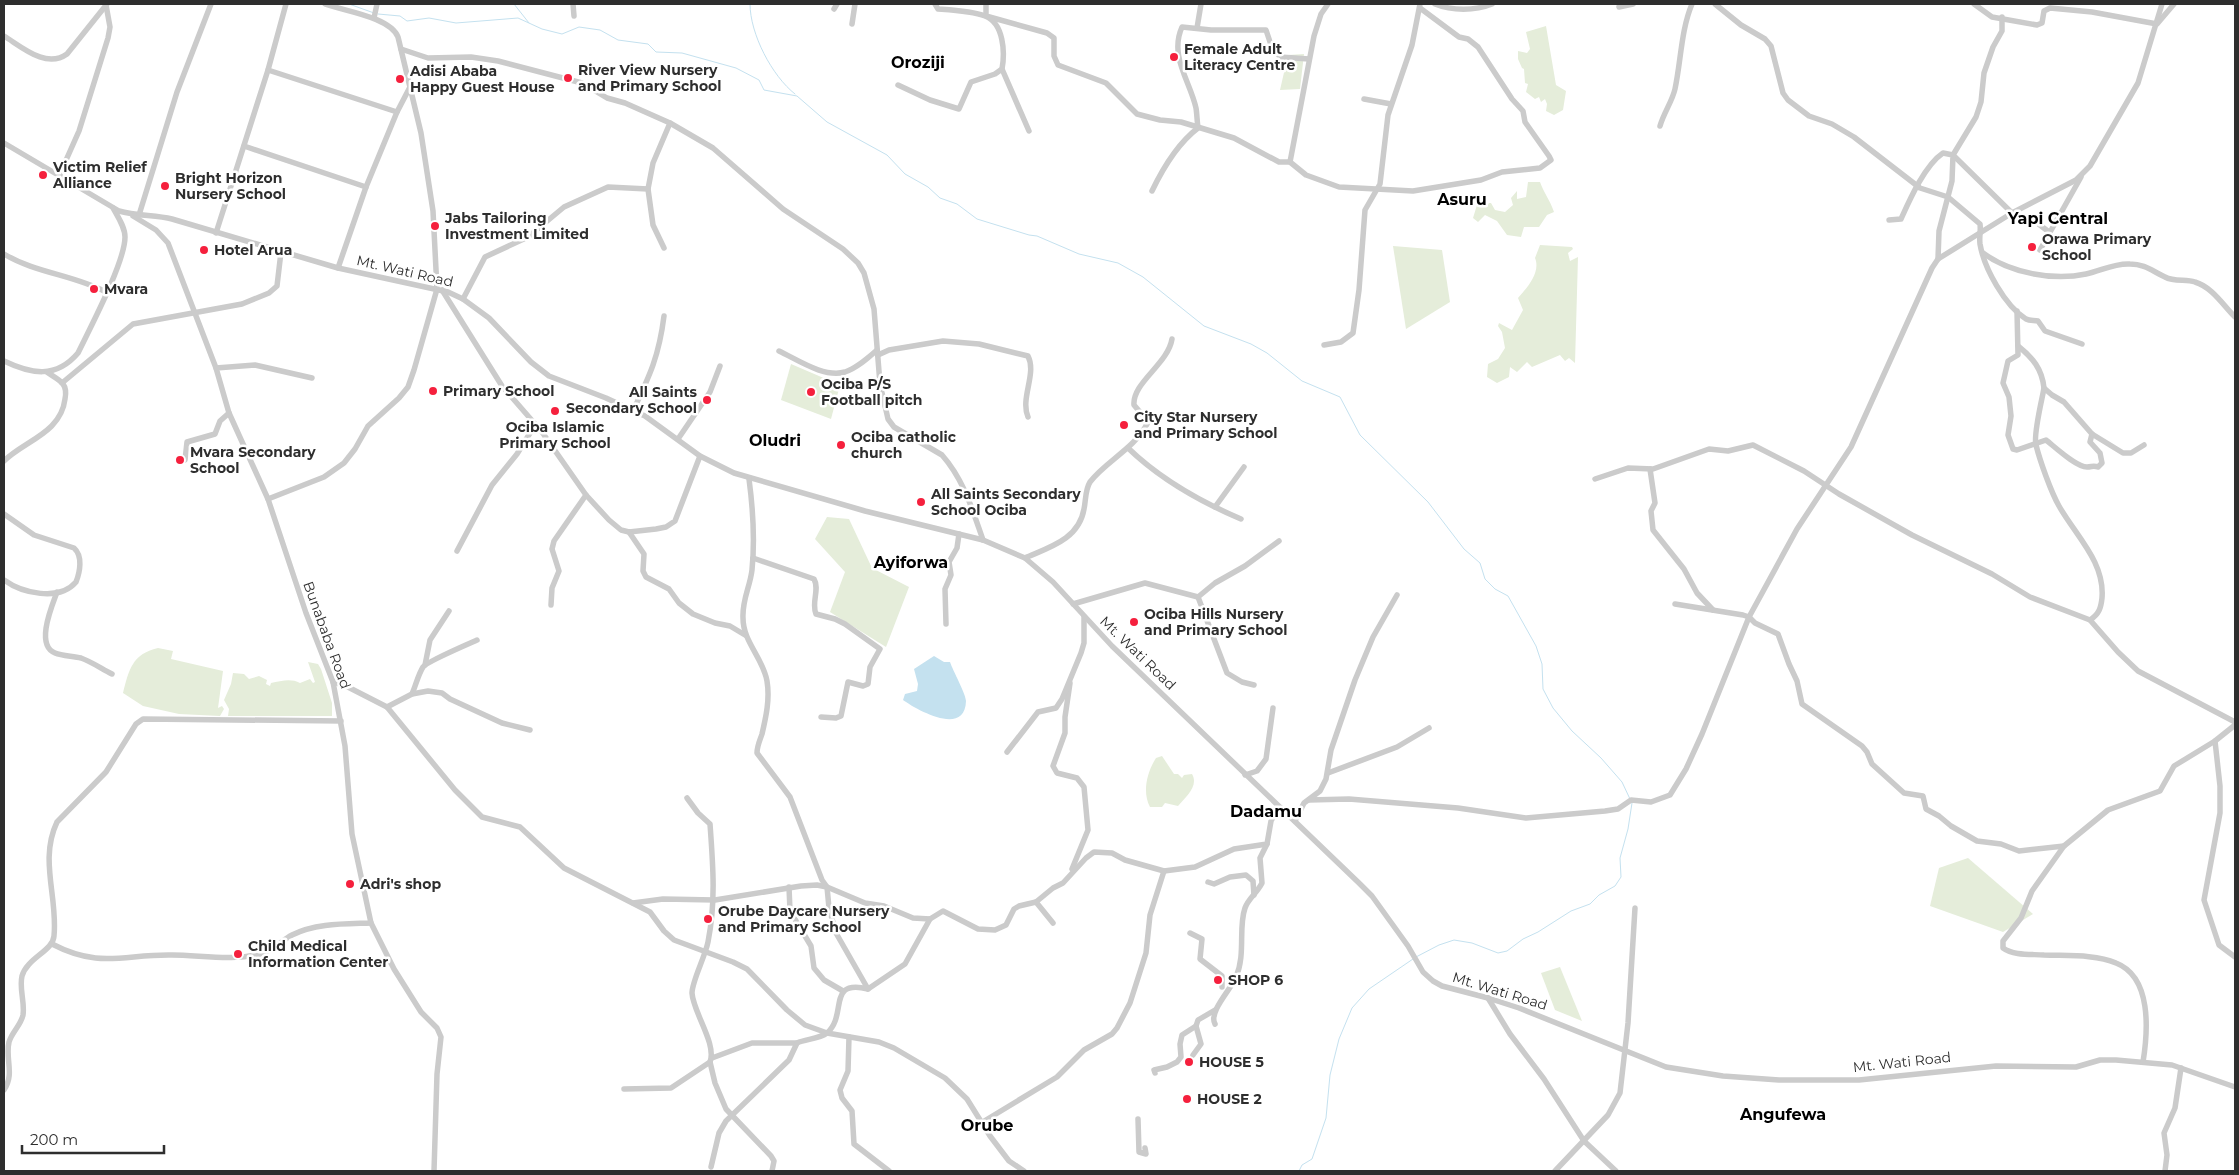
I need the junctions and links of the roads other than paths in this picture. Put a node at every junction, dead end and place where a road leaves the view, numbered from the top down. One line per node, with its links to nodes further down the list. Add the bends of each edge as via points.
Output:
1 (106, 4): 29 (street, via 67,54 59,59 40,57); 47 (street, via 110,27 108,38 79,131)
2 (211, 4): 58 (street, via 177,92)
3 (286, 4): 32 (street)
4 (325, 4): 25 (street)
5 (377, 4): 25 (street)
6 (573, 4): 22 (street)
7 (855, 4): 26 (street)
8 (935, 4): 23 (street, via 938,9)
9 (986, 4): 23 (street)
10 (1201, 4): 28 (street)
11 (1328, 4): 31 (street, via 1319,20)
12 (1435, 4): 13 (street, via 1476,9)
13 (1492, 4)
14 (1633, 4): 21 (street)
15 (1692, 4): 40 (street, via 1674,92)
16 (1715, 4): 49 (street, via 1771,46 1785,97 1809,116 1854,137)
17 (1974, 4): 24 (street, via 1989,15)
18 (2162, 4): 27 (street)
19 (2174, 4): 27 (street)
20 (1420, 6): 37 (street, via 1412,44); 52 (street, via 1478,47 1523,111 1525,122 1551,160 1540,168 1494,174 1481,180 1426,189)
21 (1619, 7)
22 (574, 16)
23 (986, 16): 33 (street, via 1000,33); 41 (street, via 1047,33 1054,38 1054,56 1058,65 1106,83 1137,114)
24 (2002, 17): 27 (street, via 2040,24 2046,9 2054,8); 45 (street, via 2002,31 1984,73 1976,117)
25 (374, 18): 30 (street, via 396,32)
26 (852, 24)
27 (2157, 24): 48 (street, via 2138,84)
28 (1198, 28): 31 (street, via 1266,30 1280,57); 41 (street, via 1182,27 1178,48 1196,108)
29 (4, 36)
30 (401, 49): 35 (street); 39 (street, via 428,58 471,57 498,61 582,83 607,98)
31 (1309, 60): 46 (street)
32 (268, 70): 38 (street); 44 (street)
33 (1002, 70): 34 (street, via 972,82 959,109); 42 (street)
34 (898, 85)
35 (410, 87): 38 (street); 70 (street, via 419,119)
36 (1364, 100): 37 (street)
37 (1390, 104): 52 (street)
38 (396, 112): 50 (street)
39 (670, 123): 51 (street, via 653,163); 82 (street, via 713,148 783,209 843,249 858,263 871,296)
40 (1660, 126)
41 (1198, 128): 46 (street, via 1234,138 1279,162); 53 (street, via 1179,146 1158,176)
42 (1029, 131)
43 (4, 143): 47 (street, Mt. Wati Road)
44 (244, 146): 50 (street); 61 (street)
45 (1953, 155): 49 (street, via 1943,153 1934,159); 54 (street); 56 (street)
46 (1290, 162): 52 (street, via 1306,174 1338,187)
47 (59, 176): 55 (street, Mt. Wati Road)
48 (2082, 176): 56 (street); 60 (street)
49 (1918, 186): 54 (street); 59 (street, via 1901,219)
50 (366, 188): 69 (street)
51 (648, 189): 63 (street, via 653,225); 72 (street, via 608,187 564,207 528,237 485,257)
52 (1377, 190): 79 (street, via 1365,210 1353,333 1341,342)
53 (1152, 191)
54 (1948, 197): 62 (street, via 1978,222); 68 (street, via 1939,231)
55 (113, 208): 57 (street, Mt. Wati Road); 71 (street, via 125,239)
56 (2012, 213): 60 (street, via 2029,224 2036,222); 62 (street)
57 (132, 214): 58 (street, Mt. Wati Road); 74 (street, Bunababa Road, via 165,238)
58 (138, 215): 61 (street, Mt. Wati Road, via 172,219)
59 (1889, 220)
60 (2049, 232): 64 (street)
61 (216, 233): 65 (street, Mt. Wati Road)
62 (1980, 233): 66 (street); 68 (street)
63 (664, 248)
64 (2040, 250)
65 (280, 252): 69 (street, Mt. Wati Road); 74 (street, via 277,286 269,294 252,302)
66 (1982, 252): 73 (street, via 1995,285); 76 (street, via 2009,267 2054,275 2082,275 2117,265 2146,266 2166,278 2201,284)
67 (4, 254): 71 (street, via 42,271)
68 (1938, 259): 106 (street, via 1858,433)
69 (338, 268): 70 (street, Mt. Wati Road)
70 (440, 290): 72 (street, Mt. Wati Road); 93 (street, via 502,386); 108 (street, via 408,387 399,398 368,426 344,463 324,477)
71 (106, 292): 86 (street, via 78,353)
72 (463, 299): 90 (street, Mt. Wati Road, via 489,318 549,376)
73 (2016, 311): 78 (street, via 2038,321 2045,331); 80 (street)
74 (194, 312): 85 (street, Bunababa Road); 88 (street, via 132,324)
75 (664, 316): 90 (street, via 656,361)
76 (2235, 316)
77 (1172, 339): 98 (street, via 1160,363 1135,396 1134,405 1147,424)
78 (2082, 344)
79 (1324, 345)
80 (2018, 346): 89 (street, via 2036,362); 96 (street, via 2018,355 2008,361 2003,380 2011,416 2008,438 2014,450)
81 (779, 351): 82 (street, via 815,368 844,372)
82 (878, 352): 92 (street, via 943,341 979,344 1028,356 1030,372 1025,407); 114 (street, via 881,395 888,419 894,427 942,455 948,462 963,483)
83 (4, 361): 86 (street, via 23,369)
84 (720, 366): 95 (street, via 710,392)
85 (216, 368): 87 (street, via 255,365); 91 (street, Bunababa Road)
86 (47, 372): 88 (street)
87 (312, 378)
88 (62, 382): 101 (street, via 66,396 61,413 49,429)
89 (2044, 388): 94 (street, via 2064,402); 96 (street)
90 (633, 411): 95 (street, Mt. Wati Road)
91 (229, 413): 100 (street, via 220,421 215,434 186,442); 108 (street, Bunababa Road)
92 (1028, 417)
93 (535, 425): 107 (street); 116 (street, via 492,486)
94 (2092, 434): 96 (street, via 2090,442 2101,456 2102,463 2098,467 2084,466 2046,440); 97 (street, via 2124,454)
95 (678, 439): 99 (street, Mt. Wati Road)
96 (2035, 443): 130 (street, via 2058,505 2100,572 2100,610)
97 (2144, 445)
98 (1128, 448): 109 (street, via 1176,485); 118 (street, via 1090,483 1083,515 1075,532)
99 (700, 456): 104 (street, Mt. Wati Road); 112 (street, via 674,520 666,527)
100 (185, 460)
101 (4, 462)
102 (1244, 467): 109 (street)
103 (1650, 469): 105 (street, via 1628,468); 106 (street, via 1709,449 1728,451 1752,445); 126 (street, via 1655,503 1653,530 1681,565 1697,593)
104 (749, 479): 113 (street, Mt. Wati Road); 117 (street)
105 (1595, 479)
106 (1826, 485): 129 (street, via 1792,538); 130 (street, via 2030,597)
107 (586, 495): 112 (street, via 615,526); 125 (street, via 552,545 559,571 552,588)
108 (268, 500): 136 (street, Bunababa Road, via 308,621)
109 (1215, 507): 111 (street)
110 (4, 514): 120 (street, via 34,535 74,548 78,553 76,582)
111 (1241, 519)
112 (629, 532): 132 (street, via 644,554 646,577 669,589 693,614 730,626)
113 (959, 534): 114 (street, Mt. Wati Road); 131 (street, via 944,589)
114 (983, 540): 118 (street, Mt. Wati Road)
115 (1279, 541): 122 (street)
116 (457, 551)
117 (753, 558): 132 (street, via 750,583 743,602); 142 (street, via 814,579 816,614 846,624 880,649 870,667 868,684 848,682 841,716)
118 (1025, 558): 123 (street, Mt. Wati Road, via 1037,566)
119 (4, 580): 120 (street, via 28,591)
120 (57, 592): 135 (street, via 46,626 48,648 56,654 91,662)
121 (1397, 594): 149 (street, via 1375,632 1355,680 1331,750)
122 (1198, 597): 123 (street, via 1144,583); 138 (street, via 1227,673 1242,682)
123 (1073, 604): 128 (street, Mt. Wati Road)
124 (1676, 604): 126 (street)
125 (552, 605)
126 (1713, 610): 129 (street)
127 (449, 611): 134 (street, via 430,640)
128 (1084, 617): 137 (street, via 1084,643); 150 (street, Mt. Wati Road)
129 (1749, 617): 152 (street, via 1702,734 1670,796 1651,802 1631,800 1618,809 1605,811 1526,818 1458,808 1349,799); 156 (street, via 1780,637 1802,704 1862,746 1872,764 1904,793 1923,796 1928,810 1977,841 2001,844 2020,851)
130 (2090, 620): 144 (street, via 2138,671)
131 (946, 624)
132 (744, 635): 158 (street, via 758,656 767,682 767,710 757,752 790,797)
133 (476, 640): 134 (street)
134 (425, 664): 139 (street)
135 (112, 674)
136 (333, 682): 140 (street); 143 (street, Bunababa Road)
137 (1070, 683): 148 (street, via 1059,705 1038,712); 159 (street, via 1066,733 1053,766 1057,773 1077,778 1083,784 1089,824 1078,858)
138 (1254, 684)
139 (412, 694): 140 (street); 146 (street, via 442,693 502,723)
140 (387, 707): 167 (street, via 482,817 520,827 564,868)
141 (1273, 708): 150 (street, via 1266,759 1257,771)
142 (821, 718)
143 (341, 721): 170 (street, Bunababa Road, via 352,834); 173 (street, via 143,719 136,724 106,772 52,831 48,857 55,920)
144 (2235, 723): 147 (street)
145 (1429, 728): 149 (street, via 1397,747)
146 (530, 730)
147 (2215, 741): 156 (street, via 2174,766 2160,791 2108,810); 175 (street, via 2221,799 2204,900 2219,945)
148 (1008, 752)
149 (1328, 772): 152 (street, via 1320,791)
150 (1245, 774): 153 (street, Mt. Wati Road)
151 (687, 798): 165 (street, via 710,824)
152 (1309, 800): 154 (street)
153 (1279, 807): 154 (street, Mt. Wati Road); 155 (street, via 1271,821)
154 (1295, 821): 179 (street, Mt. Wati Road, via 1372,896 1423,972 1442,986)
155 (1267, 844): 157 (street, via 1234,849 1195,867); 164 (street, via 1260,858 1262,883)
156 (2064, 846): 188 (street, via 2032,891 2021,918 2002,946 2024,954 2095,957 2126,968 2140,989 2147,1016)
157 (1164, 871): 159 (street, via 1100,852 1090,854); 196 (street, via 1150,915 1146,953 1130,1003 1117,1028 1084,1050 1057,1077)
158 (822, 880): 161 (street); 163 (street)
159 (1066, 880): 166 (street)
160 (1208, 882): 164 (street, via 1216,884 1230,877 1246,875 1253,880)
161 (817, 885): 162 (street); 163 (street)
162 (790, 887): 165 (street); 178 (street, via 790,911 811,946 814,968 824,980)
163 (827, 887): 169 (street, via 908,916); 176 (street, via 836,934)
164 (1254, 895): 177 (street, via 1244,913 1243,948 1237,976)
165 (715, 900): 167 (street, via 663,899); 174 (street)
166 (1036, 902): 169 (street, via 1018,906 1006,925 995,930 978,929 943,911); 171 (street)
167 (633, 903): 174 (street, via 650,912 669,937)
168 (1635, 908): 185 (street)
169 (930, 919): 176 (street, via 905,964)
170 (371, 922): 173 (street, via 308,929 292,935 265,953 251,955 165,955 112,960 79,955); 200 (street, Bunababa Road, via 400,978 441,1037)
171 (1052, 923)
172 (1190, 933): 177 (street, via 1202,939 1200,959 1222,976)
173 (52, 944): 193 (street, via 29,963 23,974 23,1014 9,1042 11,1070)
174 (706, 953): 182 (street, via 747,969 795,1018); 187 (street, via 692,995 710,1045)
175 (2235, 958)
176 (868, 989): 178 (street, via 854,986)
177 (1222, 989): 180 (street, via 1213,1018); 181 (street, via 1215,1010 1200,1017)
178 (843, 991): 182 (street)
179 (1488, 998): 185 (street, Mt. Wati Road); 197 (street)
180 (1215, 1024)
181 (1196, 1026): 186 (street, via 1201,1044); 190 (street, via 1182,1035 1181,1057 1177,1062 1154,1070)
182 (827, 1033): 183 (street); 184 (street)
183 (849, 1036): 196 (street, via 894,1048 944,1078 961,1092); 202 (street, via 848,1071 840,1090 852,1111 854,1144)
184 (797, 1043): 187 (street, via 752,1043); 194 (street, via 789,1060)
185 (1625, 1050): 188 (street, Mt. Wati Road, via 1666,1067 1693,1073 1788,1080 1860,1080 1996,1066 2061,1068 2100,1060); 197 (street, via 1616,1103)
186 (1193, 1055)
187 (711, 1060): 192 (street, via 671,1088); 194 (street, via 720,1097)
188 (2143, 1062): 189 (street, Mt. Wati Road)
189 (2181, 1068): 191 (street, Mt. Wati Road); 206 (street, via 2175,1108 2164,1133)
190 (1155, 1073)
191 (2235, 1087)
192 (624, 1089)
193 (4, 1090)
194 (731, 1116): 199 (street, via 720,1133); 201 (street, via 771,1156 775,1166)
195 (1138, 1119): 198 (street, via 1138,1152 1146,1154)
196 (981, 1122): 203 (street, via 1009,1161)
197 (1584, 1141): 204 (street); 205 (street)
198 (1145, 1148)
199 (711, 1167)
200 (434, 1171)
201 (772, 1171)
202 (889, 1171)
203 (1024, 1171)
204 (1555, 1171)
205 (1616, 1171)
206 (2165, 1171)

